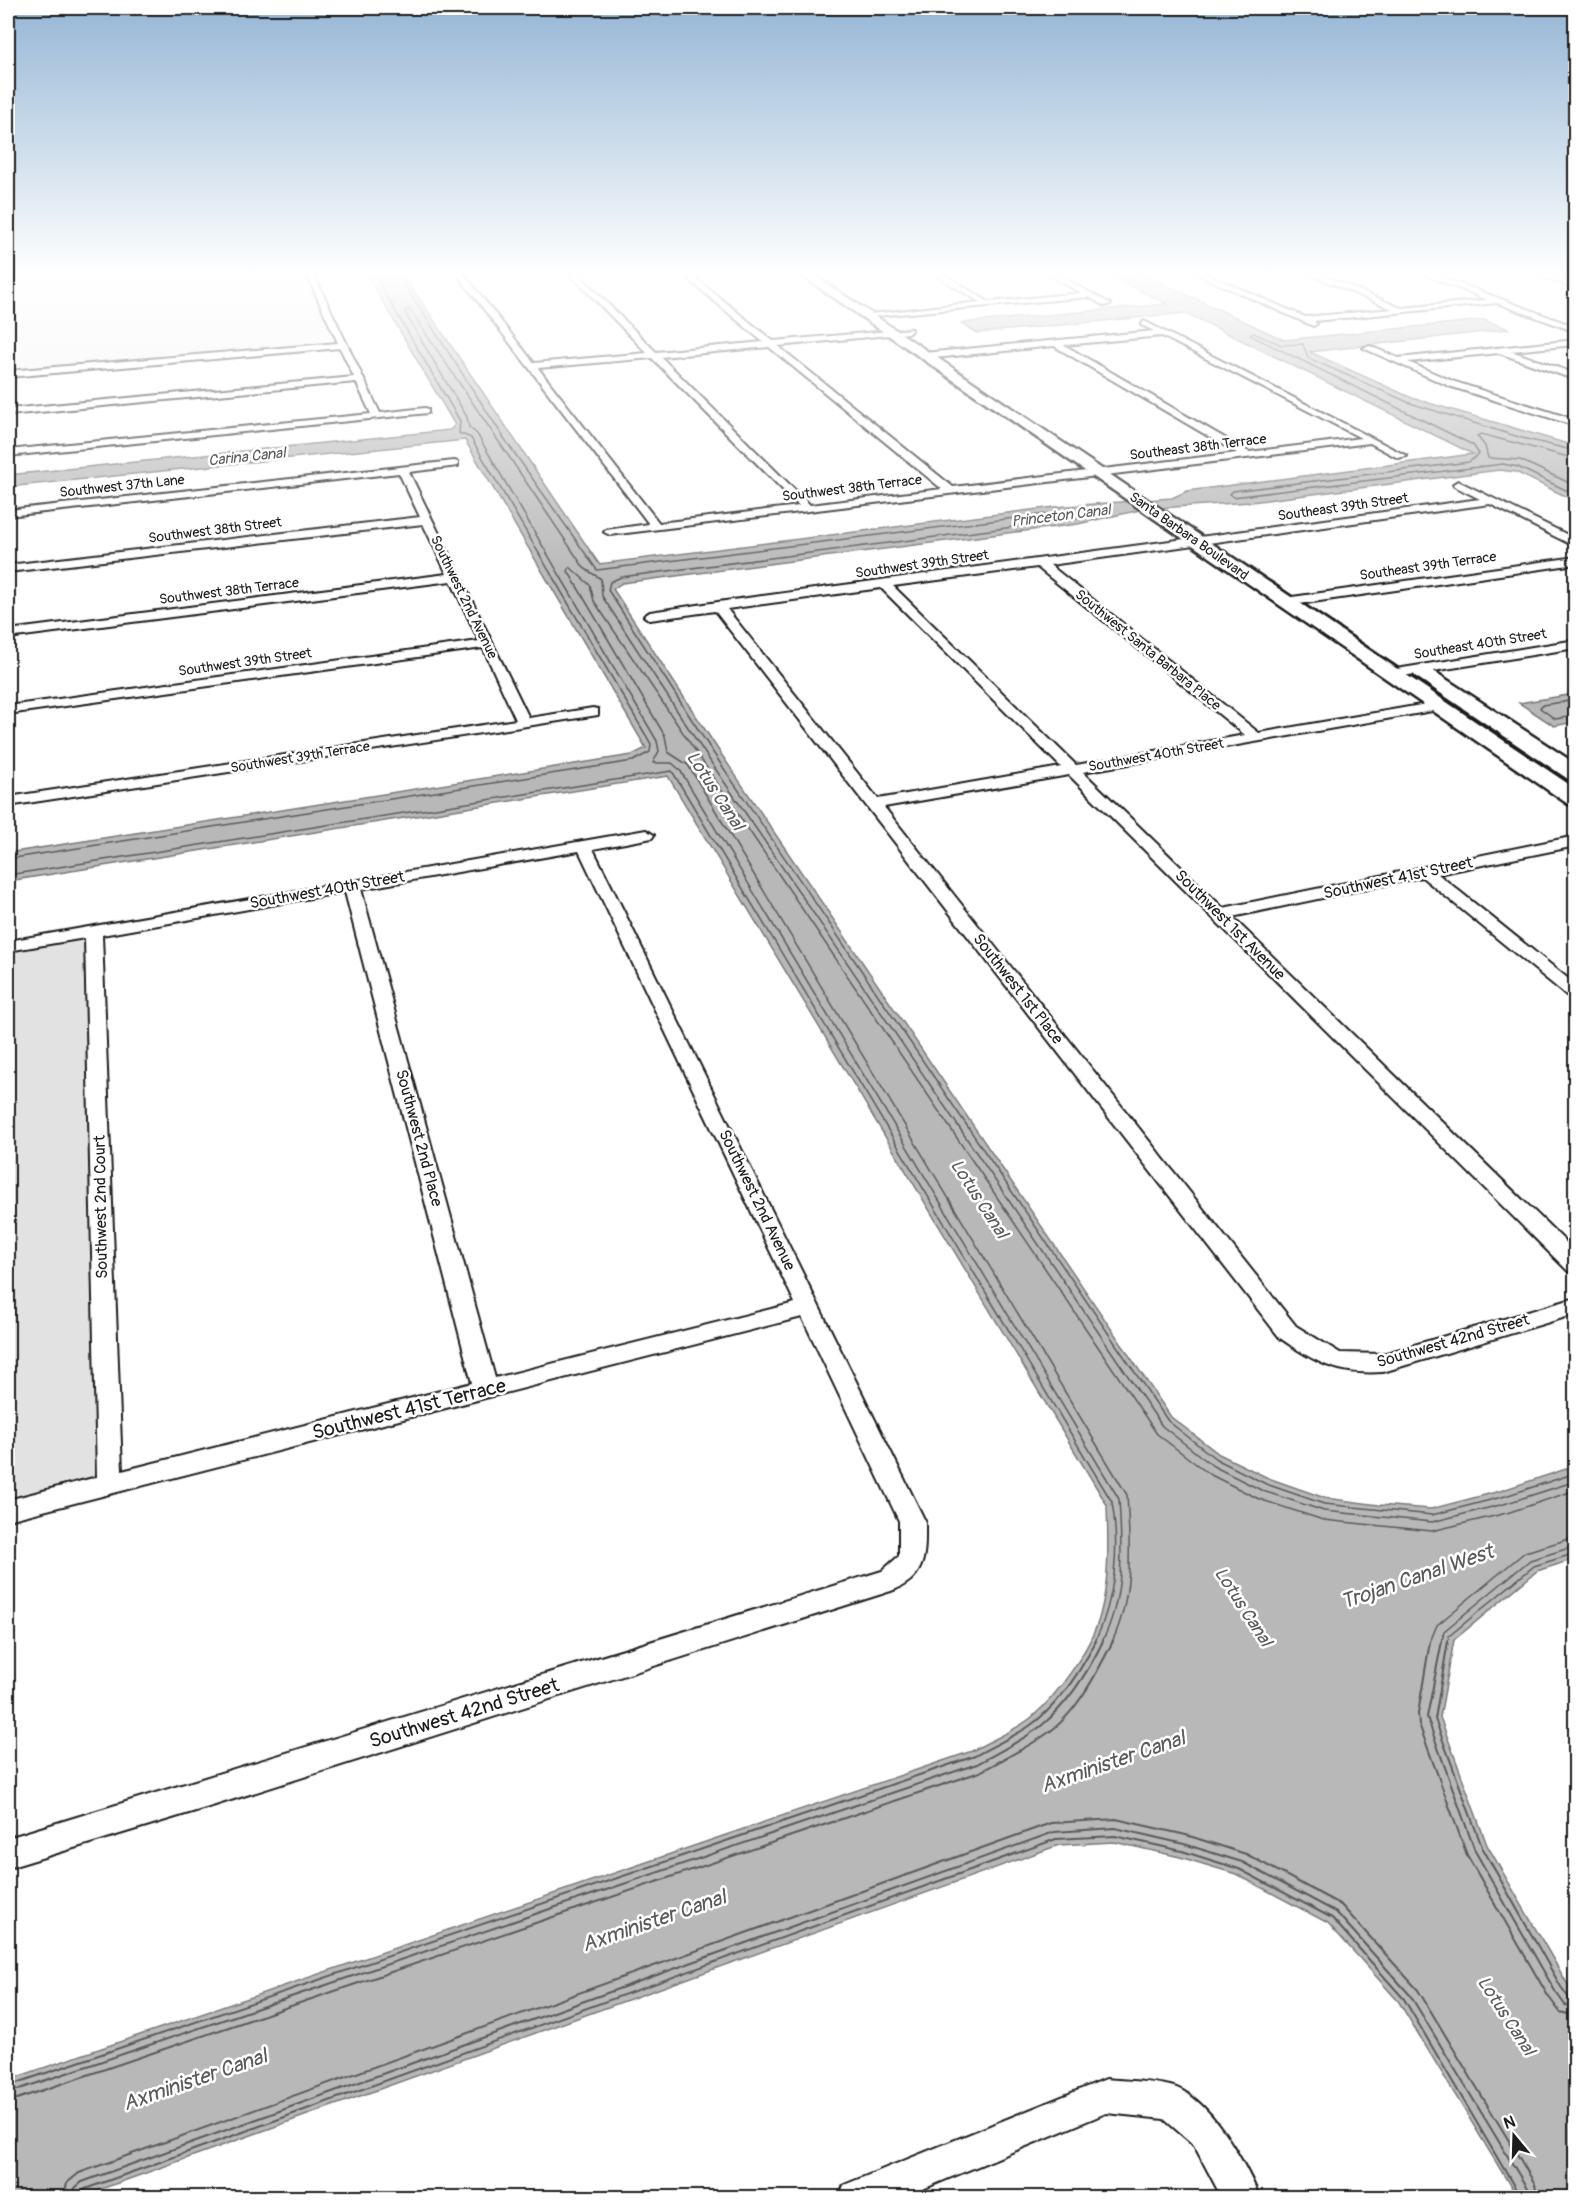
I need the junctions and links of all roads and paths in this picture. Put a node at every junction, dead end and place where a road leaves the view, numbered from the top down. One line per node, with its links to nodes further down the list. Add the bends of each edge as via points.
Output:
1 (358, 376): 10 (street)
2 (541, 376): 32 (street)
3 (675, 376): 29 (street)
4 (810, 376): 26 (street)
5 (954, 376): 12 (main road, Santa Barbara Boulevard)
6 (976, 376): 11 (main road, Santa Barbara Boulevard)
7 (1111, 376): 19 (street)
8 (1247, 376): 17 (street)
9 (1433, 376): 16 (street)
10 (359, 379): 14 (street); 15 (street)
11 (1017, 403): 12 (main road); 23 (main road, Santa Barbara Boulevard)
12 (997, 405): 24 (main road, Santa Barbara Boulevard)
13 (425, 411): 15 (street)
14 (8, 412)
15 (377, 416): 18 (street)
16 (1575, 423)
17 (1372, 440): 19 (street, Southeast 38th Terrace); 20 (street)
18 (8, 453)
19 (1247, 455): 23 (street, Southeast 38th Terrace)
20 (1402, 456)
21 (454, 464): 22 (street, Southwest 37th Lane)
22 (403, 470): 30 (street, Southwest 37th Lane); 31 (street, Southwest 2nd Avenue)
23 (1118, 471): 24 (street, Southeast 38th Terrace); 28 (main road, Santa Barbara Boulevard)
24 (1098, 473): 26 (street, Southwest 38th Terrace); 28 (main road, Santa Barbara Boulevard)
25 (1458, 484): 27 (street)
26 (951, 490): 29 (street, Southwest 38th Terrace)
27 (1492, 501): 34 (street, Southeast 39th Street); 36 (street)
28 (1156, 504): 34 (main road, Santa Barbara Boulevard); 35 (main road, Santa Barbara Boulevard)
29 (807, 508): 32 (street, Southwest 38th Terrace)
30 (8, 513)
31 (426, 520): 39 (street, Southwest 38th Street); 40 (street, Southwest 2nd Avenue)
32 (656, 526): 33 (street, Southwest 38th Terrace)
33 (610, 532)
34 (1220, 539): 35 (street, Southeast 39th Street); 42 (main road, Santa Barbara Boulevard)
35 (1198, 541): 38 (street, Southwest 39th Street); 43 (main road, Santa Barbara Boulevard)
36 (1575, 544)
37 (1575, 560): 42 (street, Southeast 39th Terrace)
38 (1040, 563): 41 (street, Southwest 39th Street); 55 (street, Southwest Santa Barbara Place)
39 (8, 569)
40 (454, 577): 46 (street, Southwest 38th Terrace); 47 (street, Southwest 2nd Avenue)
41 (884, 584): 44 (street, Southwest 39th Street); 56 (street, Southwest 1st Avenue)
42 (1311, 598): 43 (street, Southeast 39th Terrace); 49 (main road, Santa Barbara Boulevard)
43 (1285, 602): 49 (main road, Santa Barbara Boulevard)
44 (718, 606): 45 (street, Southwest 39th Street); 61 (street, Southwest 1st Place)
45 (650, 616)
46 (8, 634)
47 (487, 644): 52 (street, Southwest 39th Street); 54 (street, Southwest 2nd Avenue)
48 (1575, 644): 50 (street, Southeast 40th Street)
49 (1393, 660): 50 (main road, Santa Barbara Boulevard); 51 (main road, Santa Barbara Boulevard)
50 (1418, 669): 57 (main road, Santa Barbara Boulevard)
51 (1438, 706): 55 (street, Southwest 40th Street); 58 (main road, Santa Barbara Boulevard)
52 (8, 711)
53 (593, 712): 54 (street, Southwest 39th Terrace)
54 (525, 723): 60 (street, Southwest 39th Terrace)
55 (1257, 738): 56 (street, Southwest 40th Street)
56 (1072, 770): 61 (street, Southwest 40th Street); 67 (street, Southwest 1st Avenue)
57 (1575, 775): 58 (street)
58 (1550, 782): 59 (main road, Santa Barbara Boulevard)
59 (1575, 799)
60 (8, 802)
61 (874, 804): 74 (street, Southwest 1st Place, via 1288,1332)
62 (646, 835): 64 (street, Southwest 40th Street)
63 (1575, 841): 65 (street, Southwest 41st Street)
64 (584, 846): 66 (street, Southwest 40th Street); 73 (street, Southwest 2nd Avenue)
65 (1425, 872): 67 (street, Southwest 41st Street); 70 (street)
66 (352, 886): 68 (street, Southwest 40th Street); 75 (street, Southwest 2nd Place)
67 (1220, 914): 71 (street, Southwest 1st Avenue)
68 (93, 931): 69 (street, Southwest 40th Street); 76 (street, Southwest 2nd Court)
69 (8, 946)
70 (1575, 994)
71 (1575, 1266)
72 (1575, 1306): 74 (street, Southwest 42nd Street, via 1383,1362 1356,1365)
73 (810, 1307): 75 (street, Southwest 41st Terrace); 78 (street, Southwest 2nd Avenue, via 912,1521)
74 (1329, 1360)
75 (486, 1390): 76 (street, Southwest 41st Terrace)
76 (110, 1484): 77 (street, Southwest 41st Terrace)
77 (8, 1510)
78 (912, 1560): 79 (street, Southwest 42nd Street, via 891,1580)
79 (8, 1853)
80 (857, 2198): 81 (street, via 1106,2096 1171,2103 1206,2133)
81 (1242, 2198)

